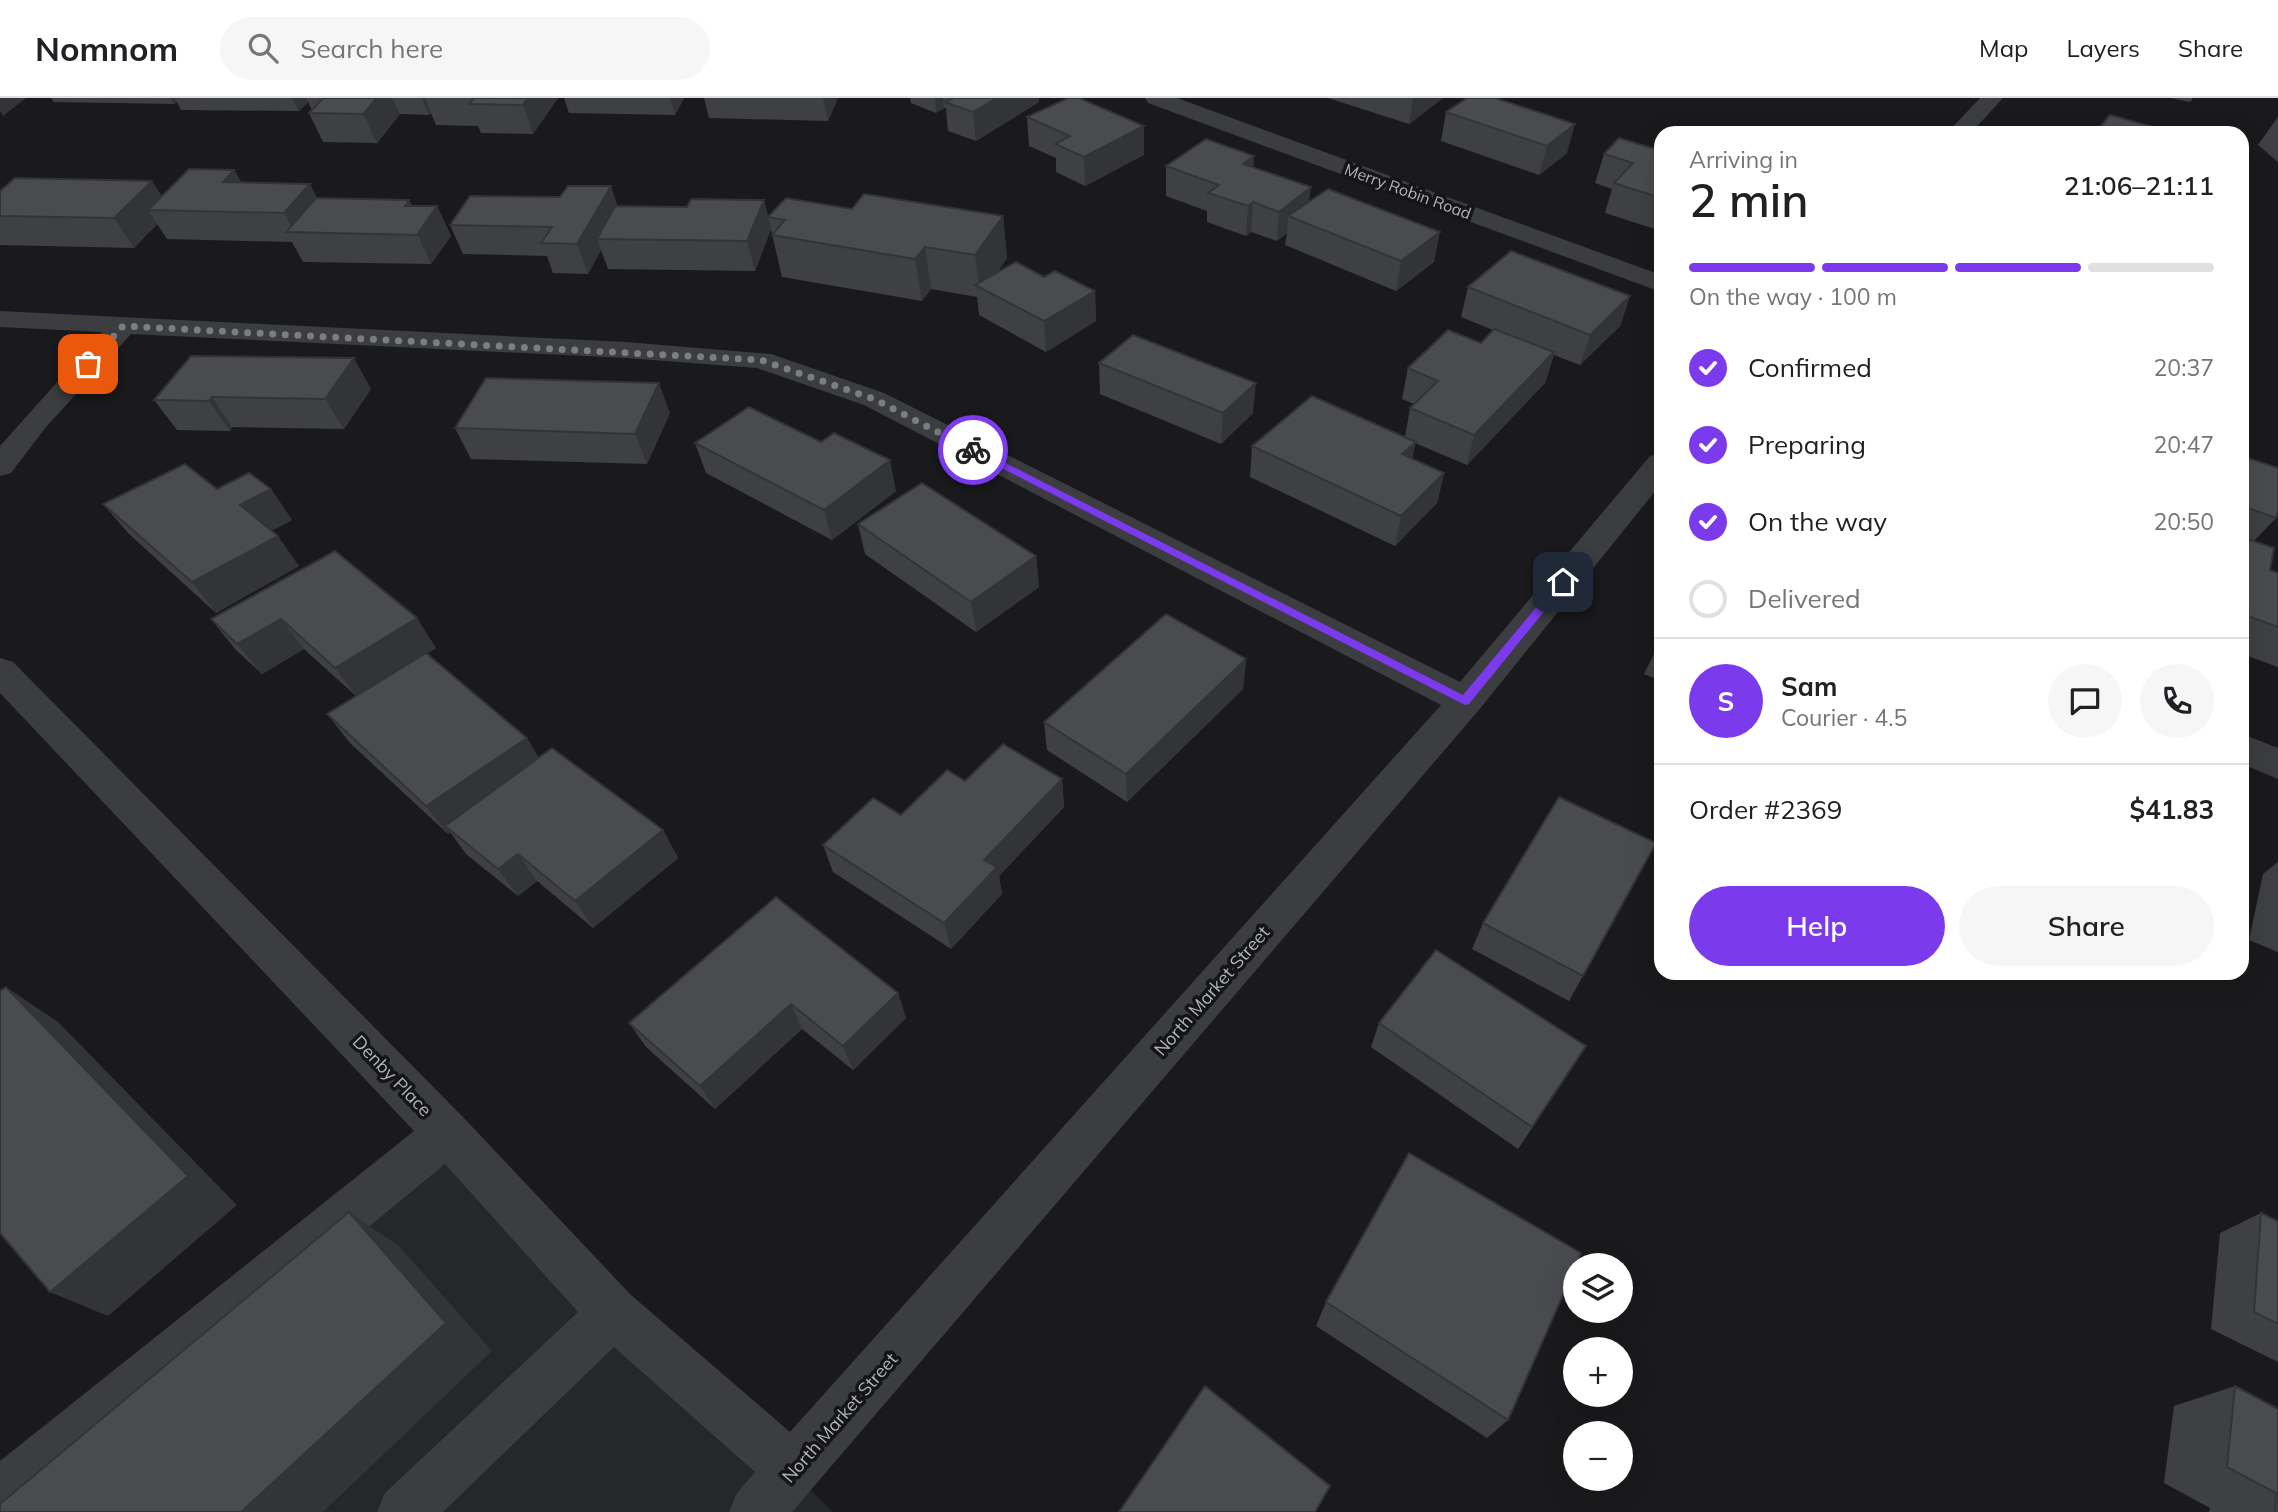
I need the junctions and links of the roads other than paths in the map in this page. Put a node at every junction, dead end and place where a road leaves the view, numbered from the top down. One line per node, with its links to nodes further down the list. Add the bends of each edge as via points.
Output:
1 (1156, 98): 4 (street, Merry Robin Road)
2 (1991, 98): 3 (street)
3 (1965, 126)
4 (1654, 281)
5 (0, 319): 6 (street)
6 (123, 326): 7 (street); 10 (street, via 761,360 874,399)
7 (0, 466)
8 (1654, 480): 10 (street, North Market Street)
9 (0, 671): 13 (street, Denby Place)
10 (1465, 701): 15 (street, North Market Street)
11 (2249, 751): 12 (street)
12 (2278, 764)
13 (447, 1133): 14 (street, Denby Place); 16 (street)
14 (613, 1313): 15 (street, Denby Place); 17 (street)
15 (793, 1471): 18 (street, North Market Street)
16 (0, 1496)
17 (404, 1512)
18 (756, 1512)

